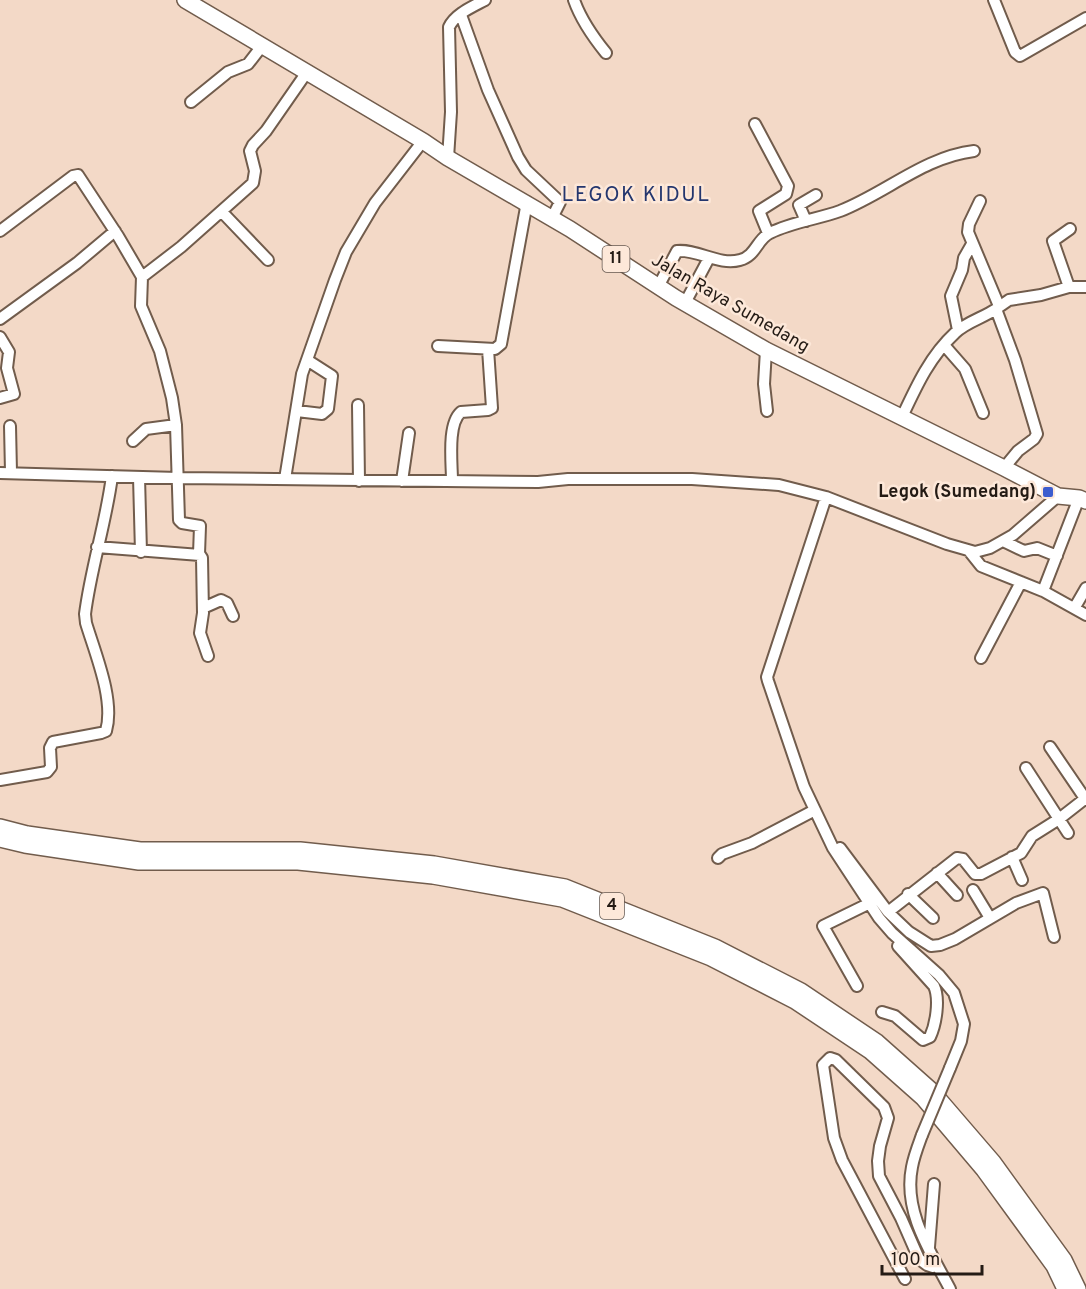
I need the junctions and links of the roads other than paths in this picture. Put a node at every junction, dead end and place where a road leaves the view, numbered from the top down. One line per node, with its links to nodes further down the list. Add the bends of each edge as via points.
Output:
1 (185, 0): 7 (highway, Jalan Raya Sumedang / 11)
2 (485, 0): 5 (street)
3 (574, 0): 8 (street)
4 (994, 0): 6 (street, via 1020,56)
5 (461, 15): 14 (street, via 449,27); 19 (street, via 518,157 526,170 560,202)
6 (1086, 18)
7 (262, 46): 9 (highway, Jalan Raya Sumedang / 11); 10 (street, via 248,64 228,72)
8 (606, 53)
9 (307, 72): 12 (highway, Jalan Raya Sumedang / 11); 18 (street, via 250,151 255,171 253,183)
10 (191, 102)
11 (755, 124): 24 (street, via 788,186 786,194 759,211)
12 (423, 141): 14 (highway, Jalan Raya Sumedang / 11); 41 (street, via 375,203 346,252)
13 (974, 151): 20 (street, via 939,159 859,202)
14 (448, 158): 17 (highway, Jalan Raya Sumedang / 11)
15 (816, 195): 20 (street, via 799,205)
16 (980, 201): 25 (street, via 968,228)
17 (527, 202): 19 (highway, Jalan Raya Sumedang / 11); 39 (street, via 501,344)
18 (222, 212): 27 (street); 28 (street)
19 (552, 218): 29 (highway, Jalan Raya Sumedang / 11)
20 (806, 221): 24 (street)
21 (1070, 229): 30 (street, via 1053,241)
22 (0, 231): 23 (street, via 78,175)
23 (115, 231): 28 (street); 34 (street)
24 (768, 233): 26 (street, via 745,258 730,262)
25 (972, 244): 33 (street); 35 (street, via 951,296)
26 (709, 258): 29 (street, via 677,251); 32 (street)
27 (268, 260)
28 (142, 277): 48 (street, via 141,306 160,351)
29 (658, 287): 32 (highway, Jalan Raya Sumedang / 11)
30 (1069, 287): 31 (street); 33 (street, via 1009,300)
31 (1086, 287)
32 (685, 303): 40 (highway, Jalan Raya Sumedang / 11)
33 (997, 307): 35 (street); 52 (street, via 1037,432)
34 (0, 319)
35 (958, 330): 37 (street)
36 (0, 337): 42 (street, via 9,352 7,368 14,394)
37 (944, 345): 46 (street, via 965,369); 47 (street)
38 (438, 346): 39 (street)
39 (488, 349): 60 (street, via 492,408 461,412 455,418)
40 (766, 350): 45 (street); 47 (highway, Jalan Raya Sumedang / 11)
41 (307, 360): 44 (street); 44 (street, via 332,376 328,409 322,414)
42 (0, 398)
43 (358, 405): 58 (street)
44 (297, 411): 57 (street)
45 (767, 411)
46 (982, 413)
47 (902, 417): 52 (highway, Jalan Raya Sumedang / 11)
48 (176, 425): 51 (street, via 146,429); 56 (street)
49 (10, 426): 53 (street)
50 (409, 433): 59 (street)
51 (133, 441)
52 (1005, 468): 61 (highway, Jalan Raya Sumedang / 11)
53 (6, 472): 54 (street)
54 (112, 476): 55 (street); 65 (street)
55 (139, 477): 56 (street); 67 (street)
56 (178, 478): 57 (street); 68 (street, via 179,520 200,526)
57 (285, 479): 58 (street)
58 (359, 481): 59 (street)
59 (402, 481): 60 (street)
60 (452, 481): 62 (street, via 692,479 779,485)
61 (1058, 496): 63 (highway, Jalan Raya Sumedang / 11); 64 (street)
62 (826, 497): 66 (street); 83 (street, via 767,677 785,737)
63 (1083, 500): 69 (street)
64 (1003, 541): 66 (street, via 983,551); 69 (street, via 1024,551 1037,548)
65 (97, 547): 67 (street); 81 (street, via 85,614 106,689 106,730 53,742 47,772)
66 (969, 551): 70 (street, via 981,567)
67 (141, 552): 68 (street)
68 (199, 554): 74 (street)
69 (1057, 556): 72 (street)
70 (1021, 582): 72 (street); 78 (street)
71 (1086, 588): 73 (street)
72 (1043, 591): 73 (street)
73 (1075, 607): 75 (street)
74 (203, 608): 76 (street, via 221,600); 77 (street, via 200,633)
75 (1086, 615)
76 (233, 616)
77 (208, 656)
78 (981, 658)
79 (1050, 747): 82 (street)
80 (1026, 768): 84 (street)
81 (0, 780)
82 (1086, 798): 84 (street)
83 (814, 810): 88 (street); 90 (street)
84 (1059, 819): 86 (street); 89 (street, via 1032,836 1021,853)
85 (0, 827): 110 (highway, 4, via 140,850 300,850 434,864 565,887 716,947 801,991 877,1042 931,1090 993,1162 1064,1260)
86 (1068, 833)
87 (0, 839): 109 (highway, 4, via 139,862 298,862 432,876 562,899 711,958 795,1002 861,1045 922,1098 984,1170 1054,1266)
88 (833, 848): 96 (street); 97 (street, via 840,848 851,860)
89 (1012, 857): 91 (street, via 981,874 975,874 963,859 957,858); 92 (street)
90 (718, 858)
91 (937, 873): 94 (street); 95 (street)
92 (1022, 880)
93 (973, 890): 99 (street)
94 (908, 894): 97 (street); 98 (street)
95 (957, 895)
96 (868, 904): 100 (street); 102 (street, via 823,927)
97 (888, 912): 99 (street, via 931,946 955,939)
98 (933, 918)
99 (990, 918): 101 (street, via 1043,893)
100 (892, 933): 103 (street, via 897,946 937,992 934,1029 923,1040 895,1016); 105 (street, bridge, via 954,993 964,1024 961,1041 912,1166 912,1205)
101 (1054, 937)
102 (857, 986)
103 (882, 1012)
104 (934, 1184): 105 (street)
105 (929, 1250): 106 (street)
106 (937, 1266): 107 (street, via 919,1259 879,1176 879,1146 888,1118 884,1107 830,1058 823,1065 834,1138); 108 (street)
107 (906, 1280)
108 (950, 1289)
109 (1065, 1289)
110 (1078, 1289)

